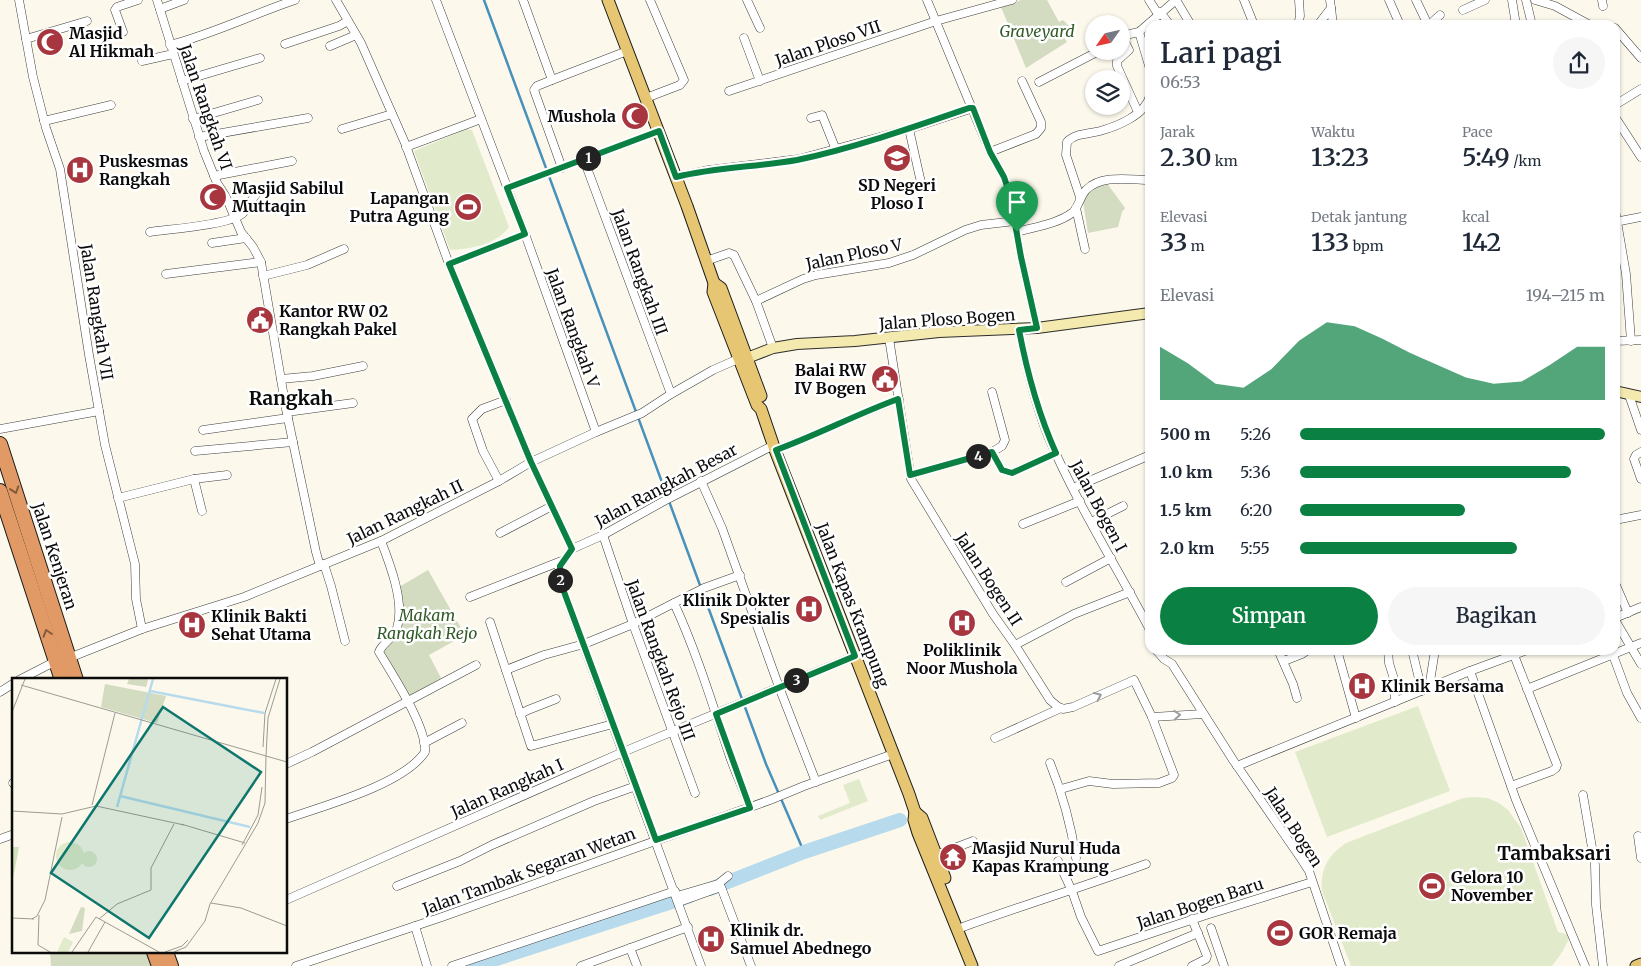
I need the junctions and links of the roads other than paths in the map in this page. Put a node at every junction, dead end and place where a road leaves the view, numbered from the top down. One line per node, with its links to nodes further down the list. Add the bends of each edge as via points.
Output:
1 (19, 0): 53 (street, Jalan Rangkah VII)
2 (138, 0): 47 (street, via 114,10)
3 (157, 0): 25 (street, Jalan Rangkah VI)
4 (184, 0): 25 (street)
5 (295, 0): 55 (street, via 210,34)
6 (336, 0): 43 (street)
7 (436, 0): 81 (street, Jalan Rangkah V)
8 (523, 0): 65 (street)
9 (608, 0): 57 (main road, Jalan Kapas Krampung)
10 (650, 0): 72 (street, via 684,80 680,86)
11 (747, 0): 46 (street)
12 (927, 0): 44 (street)
13 (1012, 0): 44 (street, Jalan Ploso VII)
14 (1149, 0): 27 (street)
15 (1176, 0): 27 (street); 31 (street)
16 (1244, 0): 32 (street)
17 (1299, 0): 33 (street)
18 (1389, 0): 36 (street)
19 (1416, 0): 37 (street)
20 (1485, 0): 26 (street)
21 (1512, 0): 39 (street)
22 (1526, 0): 40 (street)
23 (1536, 0): 41 (street)
24 (1330, 4): 34 (street); 35 (street)
25 (160, 9): 55 (street, Jalan Rangkah VI)
26 (1463, 10)
27 (1159, 13): 29 (street); 30 (street)
28 (1440, 15): 38 (street)
29 (1152, 20)
30 (1165, 20)
31 (1188, 20)
32 (1252, 20)
33 (1299, 20)
34 (1321, 20)
35 (1332, 20)
36 (1398, 20)
37 (1427, 20)
38 (1435, 20)
39 (1515, 20)
40 (1531, 20)
41 (1581, 20)
42 (87, 21): 53 (street)
43 (348, 21): 50 (street); 54 (street)
44 (936, 21): 66 (street, Jalan Ploso VII); 77 (street)
45 (1145, 26): 48 (street)
46 (760, 28)
47 (123, 32)
48 (1139, 32): 49 (street); 58 (street)
49 (1130, 34)
50 (356, 35): 56 (street); 79 (street)
51 (1620, 35): 62 (street)
52 (744, 38): 66 (street)
53 (26, 39): 84 (street, Jalan Rangkah VII)
54 (285, 44)
55 (170, 45): 59 (street, Jalan Rangkah VI)
56 (330, 46)
57 (627, 51): 65 (street); 72 (main road, Jalan Kapas Krampung)
58 (1145, 52)
59 (173, 54): 64 (street); 67 (street, Jalan Rangkah VI)
60 (260, 58): 67 (street)
61 (1085, 58): 69 (street)
62 (1641, 58)
63 (1118, 60): 78 (street, via 1117,66)
64 (142, 61)
65 (552, 80): 96 (street, via 536,86 534,90)
66 (760, 80): 71 (street, Jalan Ploso VII)
67 (182, 81): 83 (street, Jalan Rangkah VI)
68 (1022, 81): 93 (street, via 1041,128 1036,134)
69 (1039, 82)
70 (1641, 89): 74 (street)
71 (729, 91)
72 (646, 98): 88 (main road, Jalan Kapas Krampung)
73 (258, 100): 83 (street)
74 (1620, 102)
75 (110, 105): 84 (street)
76 (1145, 106): 78 (street)
77 (973, 108): 87 (street); 93 (street)
78 (1138, 112): 103 (street, via 1109,128 1078,135 1067,142 1066,155)
79 (392, 114): 86 (street); 90 (street)
80 (308, 118): 89 (street)
81 (481, 118): 90 (street); 101 (street, Jalan Rangkah V)
82 (811, 118): 91 (street, via 822,115)
83 (194, 119): 89 (street, Jalan Rangkah VI)
84 (44, 121): 142 (street, Jalan Rangkah VII, via 60,169)
85 (1620, 123): 92 (street)
86 (342, 129)
87 (910, 129): 91 (street); 100 (street)
88 (659, 131): 94 (street); 98 (main road, Jalan Kapas Krampung)
89 (199, 137): 97 (street, Jalan Rangkah VI)
90 (406, 147): 119 (street)
91 (836, 150): 98 (street, via 789,161)
92 (1640, 151)
93 (990, 152): 108 (street, via 1004,177)
94 (584, 160): 96 (street); 136 (street, Jalan Rangkah III)
95 (292, 161): 97 (street)
96 (562, 168): 101 (street)
97 (214, 176): 106 (street, Jalan Rangkah VI)
98 (676, 177): 117 (main road, Jalan Kapas Krampung)
99 (1145, 180): 103 (street, via 1102,182 1090,186)
100 (922, 187)
101 (507, 188): 111 (street, Jalan Rangkah V)
102 (256, 196): 106 (street)
103 (1080, 197): 104 (street)
104 (1076, 208): 110 (street, via 1060,219); 116 (street)
105 (1641, 217): 107 (street)
106 (235, 218): 109 (street); 112 (street, Jalan Rangkah VI)
107 (1620, 220)
108 (1015, 221): 110 (street); 122 (street, Jalan Ploso V, via 965,230 895,262 803,279)
109 (150, 232)
110 (1017, 232): 124 (street)
111 (525, 234): 119 (street); 147 (street, Jalan Rangkah V)
112 (246, 238): 114 (street); 118 (street, Jalan Rangkah VI)
113 (1620, 242): 129 (street)
114 (212, 243)
115 (344, 249): 121 (street, via 307,265)
116 (1085, 249)
117 (706, 260): 122 (street, via 732,254); 131 (main road, Jalan Kapas Krampung, via 714,283 720,288)
118 (261, 262): 120 (street); 121 (street, Jalan Rangkah VI)
119 (449, 264): 140 (street)
120 (166, 274)
121 (263, 276): 133 (street, Jalan Rangkah VI)
122 (756, 301): 130 (street)
123 (1145, 314): 124 (street, Jalan Ploso Bogen)
124 (1037, 328): 125 (street, Jalan Ploso Bogen)
125 (1019, 330): 126 (street, Jalan Ploso Bogen, via 939,332); 154 (street, Jalan Bogen I, via 1038,407)
126 (889, 338): 130 (street, Jalan Ploso Bogen); 139 (street, Jalan Bogen II)
127 (1641, 340): 129 (street)
128 (1620, 341): 129 (street)
129 (1631, 341)
130 (773, 348): 131 (street, Jalan Ploso Bogen)
131 (743, 358): 136 (street, Jalan Rangkah II, via 713,370); 150 (main road, Jalan Kapas Krampung, via 763,403 761,409)
132 (362, 366): 133 (street)
133 (281, 379): 143 (street, Jalan Rangkah VI)
134 (992, 392): 152 (street, via 1005,440)
135 (1620, 392): 137 (street)
136 (670, 394): 147 (street, Jalan Rangkah II, via 638,414)
137 (1629, 395): 138 (street); 146 (street)
138 (1641, 398)
139 (898, 399): 150 (street, Jalan Rangkah Besar, via 804,440); 158 (street, Jalan Bogen II)
140 (506, 400): 156 (street); 161 (street, via 482,408 472,419)
141 (353, 403): 143 (street)
142 (99, 411): 144 (street); 165 (street, Jalan Rangkah VII)
143 (287, 415): 145 (street); 148 (street, Jalan Rangkah VI)
144 (0, 429)
145 (203, 430)
146 (1641, 430)
147 (596, 432): 156 (street, Jalan Rangkah II)
148 (293, 442): 151 (street); 180 (street, Jalan Rangkah VI, via 316,552)
149 (0, 444): 211 (highway, Jalan Kenjeran, one-way to 211)
150 (774, 448): 162 (street, Jalan Rangkah Besar); 210 (main road, Jalan Kapas Krampung)
151 (195, 451)
152 (992, 452): 154 (street, via 1000,466 1009,473); 158 (street)
153 (1641, 452): 160 (street, via 1634,459)
154 (1056, 453): 163 (street, Jalan Bogen I)
155 (1145, 457): 163 (street)
156 (531, 462): 161 (street, Jalan Rangkah II); 167 (street)
157 (227, 475): 159 (street)
158 (910, 475): 198 (street, Jalan Bogen II, via 993,614)
159 (194, 479): 165 (street); 169 (street)
160 (1641, 479)
161 (499, 482): 176 (street, Jalan Rangkah II)
162 (700, 482): 175 (street, Jalan Rangkah Besar); 181 (street)
163 (1073, 488): 166 (street, Jalan Bogen I)
164 (0, 491): 211 (highway, Jalan Kenjeran, one-way to 164)
165 (118, 498): 194 (street, Jalan Rangkah VII, via 136,564 136,599)
166 (1080, 502): 172 (street, Jalan Bogen I); 173 (street)
167 (552, 506): 174 (street); 177 (street)
168 (1123, 506): 172 (street)
169 (202, 511)
170 (1641, 515): 171 (street)
171 (1620, 519)
172 (1091, 522): 178 (street, Jalan Bogen I)
173 (1023, 524)
174 (500, 533)
175 (603, 535): 177 (street, Jalan Rangkah Besar); 192 (street, Jalan Rangkah Rejo III)
176 (381, 541): 180 (street, Jalan Rangkah II); 227 (street, via 397,587 398,626 379,652)
177 (572, 549): 179 (street)
178 (1111, 558): 182 (street); 183 (street, Jalan Bogen I)
179 (564, 560): 185 (street); 197 (street, via 559,570 560,581)
180 (322, 565): 194 (street, Jalan Rangkah II, via 244,597); 195 (street, Jalan Rangkah VI, via 332,586)
181 (740, 575): 186 (street); 221 (street)
182 (1066, 582)
183 (1130, 592): 191 (street, Jalan Bogen I); 198 (street, via 1074,614)
184 (1620, 594): 188 (street)
185 (470, 597)
186 (674, 603): 192 (street); 231 (street)
187 (1641, 607): 188 (street)
188 (1628, 613): 189 (street)
189 (1620, 617)
190 (490, 622): 215 (street)
191 (1145, 622)
192 (633, 624): 197 (street); 238 (street, Jalan Rangkah Rejo III)
193 (1620, 628): 199 (street)
194 (142, 630): 211 (street, Jalan Rangkah II)
195 (345, 641)
196 (1641, 643): 199 (street)
197 (584, 644): 215 (street); 237 (street)
198 (1016, 645): 229 (street, Jalan Bogen II, via 1050,700)
199 (1631, 648): 200 (street); 213 (street)
200 (1620, 652)
201 (1160, 655): 232 (street, via 1172,664)
202 (1281, 655): 212 (street)
203 (1299, 655): 212 (street)
204 (1338, 655): 234 (street)
205 (1388, 655): 228 (street)
206 (1414, 655): 223 (street)
207 (1434, 655): 223 (street)
208 (1514, 655): 216 (street); 222 (street)
209 (1613, 655): 222 (street); 235 (street, via 1627,693)
210 (855, 656): 221 (street); 242 (main road, Jalan Kapas Krampung)
211 (62, 659): 217 (street, Jalan Rangkah II); 218 (highway, Jalan Kenjeran); 219 (highway, Jalan Kenjeran)
212 (1284, 661): 225 (street)
213 (1641, 664)
214 (476, 665): 227 (street)
215 (506, 670): 230 (street)
216 (1470, 671): 223 (street); 248 (street)
217 (23, 678)
218 (62, 678)
219 (75, 678)
220 (12, 684): 224 (street)
221 (779, 687): 231 (street, Jalan Rangkah I); 246 (street)
222 (1527, 688): 248 (street, via 1556,767)
223 (1426, 689): 228 (street)
224 (0, 692)
225 (1297, 698)
226 (556, 699): 230 (street)
227 (408, 701): 240 (street); 243 (street)
228 (1395, 702): 234 (street)
229 (1061, 708): 233 (street, one-way to 233, via 1073,707 1134,680); 239 (street)
230 (520, 714): 237 (street, via 531,746)
231 (716, 714): 238 (street, Jalan Rangkah I); 252 (street)
232 (1203, 714): 233 (street, one-way to 232); 245 (street, Jalan Bogen)
233 (1152, 717): 249 (street, via 1174,777 1159,783 1089,781)
234 (1356, 718): 245 (street)
235 (1641, 718)
236 (462, 723): 240 (street)
237 (613, 724): 241 (street)
238 (672, 732): 241 (street, Jalan Rangkah I); 250 (street, Jalan Rangkah Rejo III)
239 (995, 738)
240 (424, 744): 254 (street, via 422,756 414,764 387,781)
241 (623, 752): 247 (street); 270 (street, Jalan Rangkah I)
242 (893, 754): 246 (street); 253 (main road, Jalan Kapas Krampung)
243 (288, 763)
244 (1050, 764): 249 (street)
245 (1237, 766): 266 (street, Jalan Bogen, via 1300,855)
246 (816, 782): 252 (street, Jalan Tambak Segaran Wetan)
247 (636, 786): 258 (street); 267 (street)
248 (1511, 786): 297 (street)
249 (1061, 789): 261 (street)
250 (695, 793)
251 (1583, 795): 298 (street, via 1594,858)
252 (750, 808): 258 (street, Jalan Tambak Segaran Wetan)
253 (915, 812): 260 (main road, Jalan Kapas Krampung, via 922,818); 291 (main road, Jalan Kapas Krampung, via 918,833)
254 (288, 818)
255 (12, 835): 257 (street)
256 (1638, 836): 262 (street)
257 (0, 839)
258 (656, 840): 269 (street); 272 (street, Jalan Tambak Segaran Wetan)
259 (973, 841): 260 (street)
260 (936, 855): 274 (main road, Jalan Kapas Krampung)
261 (1076, 858)
262 (1641, 858)
263 (1058, 861): 268 (street)
264 (1146, 864): 268 (street)
265 (728, 876): 269 (street, via 718,884)
266 (1312, 882): 271 (street, Jalan Bogen Baru); 296 (street, Jalan Bogen)
267 (397, 886)
268 (1072, 891): 271 (street, Jalan Bogen Baru, via 1098,952); 274 (street)
269 (677, 896): 273 (street); 286 (street); 290 (street, via 722,887)
270 (288, 899)
271 (1192, 919): 276 (street)
272 (414, 926): 284 (street, Jalan Tambak Segaran Wetan); 285 (street)
273 (688, 927): 277 (street); 289 (street)
274 (963, 927): 292 (main road, Jalan Kapas Krampung)
275 (1211, 928): 295 (street)
276 (1198, 933): 293 (street); 294 (street, via 1207,956)
277 (630, 948): 280 (street); 288 (street)
278 (155, 954): 282 (highway)
279 (167, 954): 283 (highway)
280 (593, 964): 287 (street)
281 (1641, 964): 299 (main road)
282 (159, 966)
283 (171, 966)
284 (296, 966)
285 (427, 966)
286 (452, 966)
287 (581, 966)
288 (637, 966)
289 (702, 966)
290 (751, 966)
291 (972, 966)
292 (980, 966)
293 (1119, 966)
294 (1192, 966)
295 (1224, 966)
296 (1340, 966)
297 (1585, 966)
298 (1603, 966)
299 (1636, 966)

